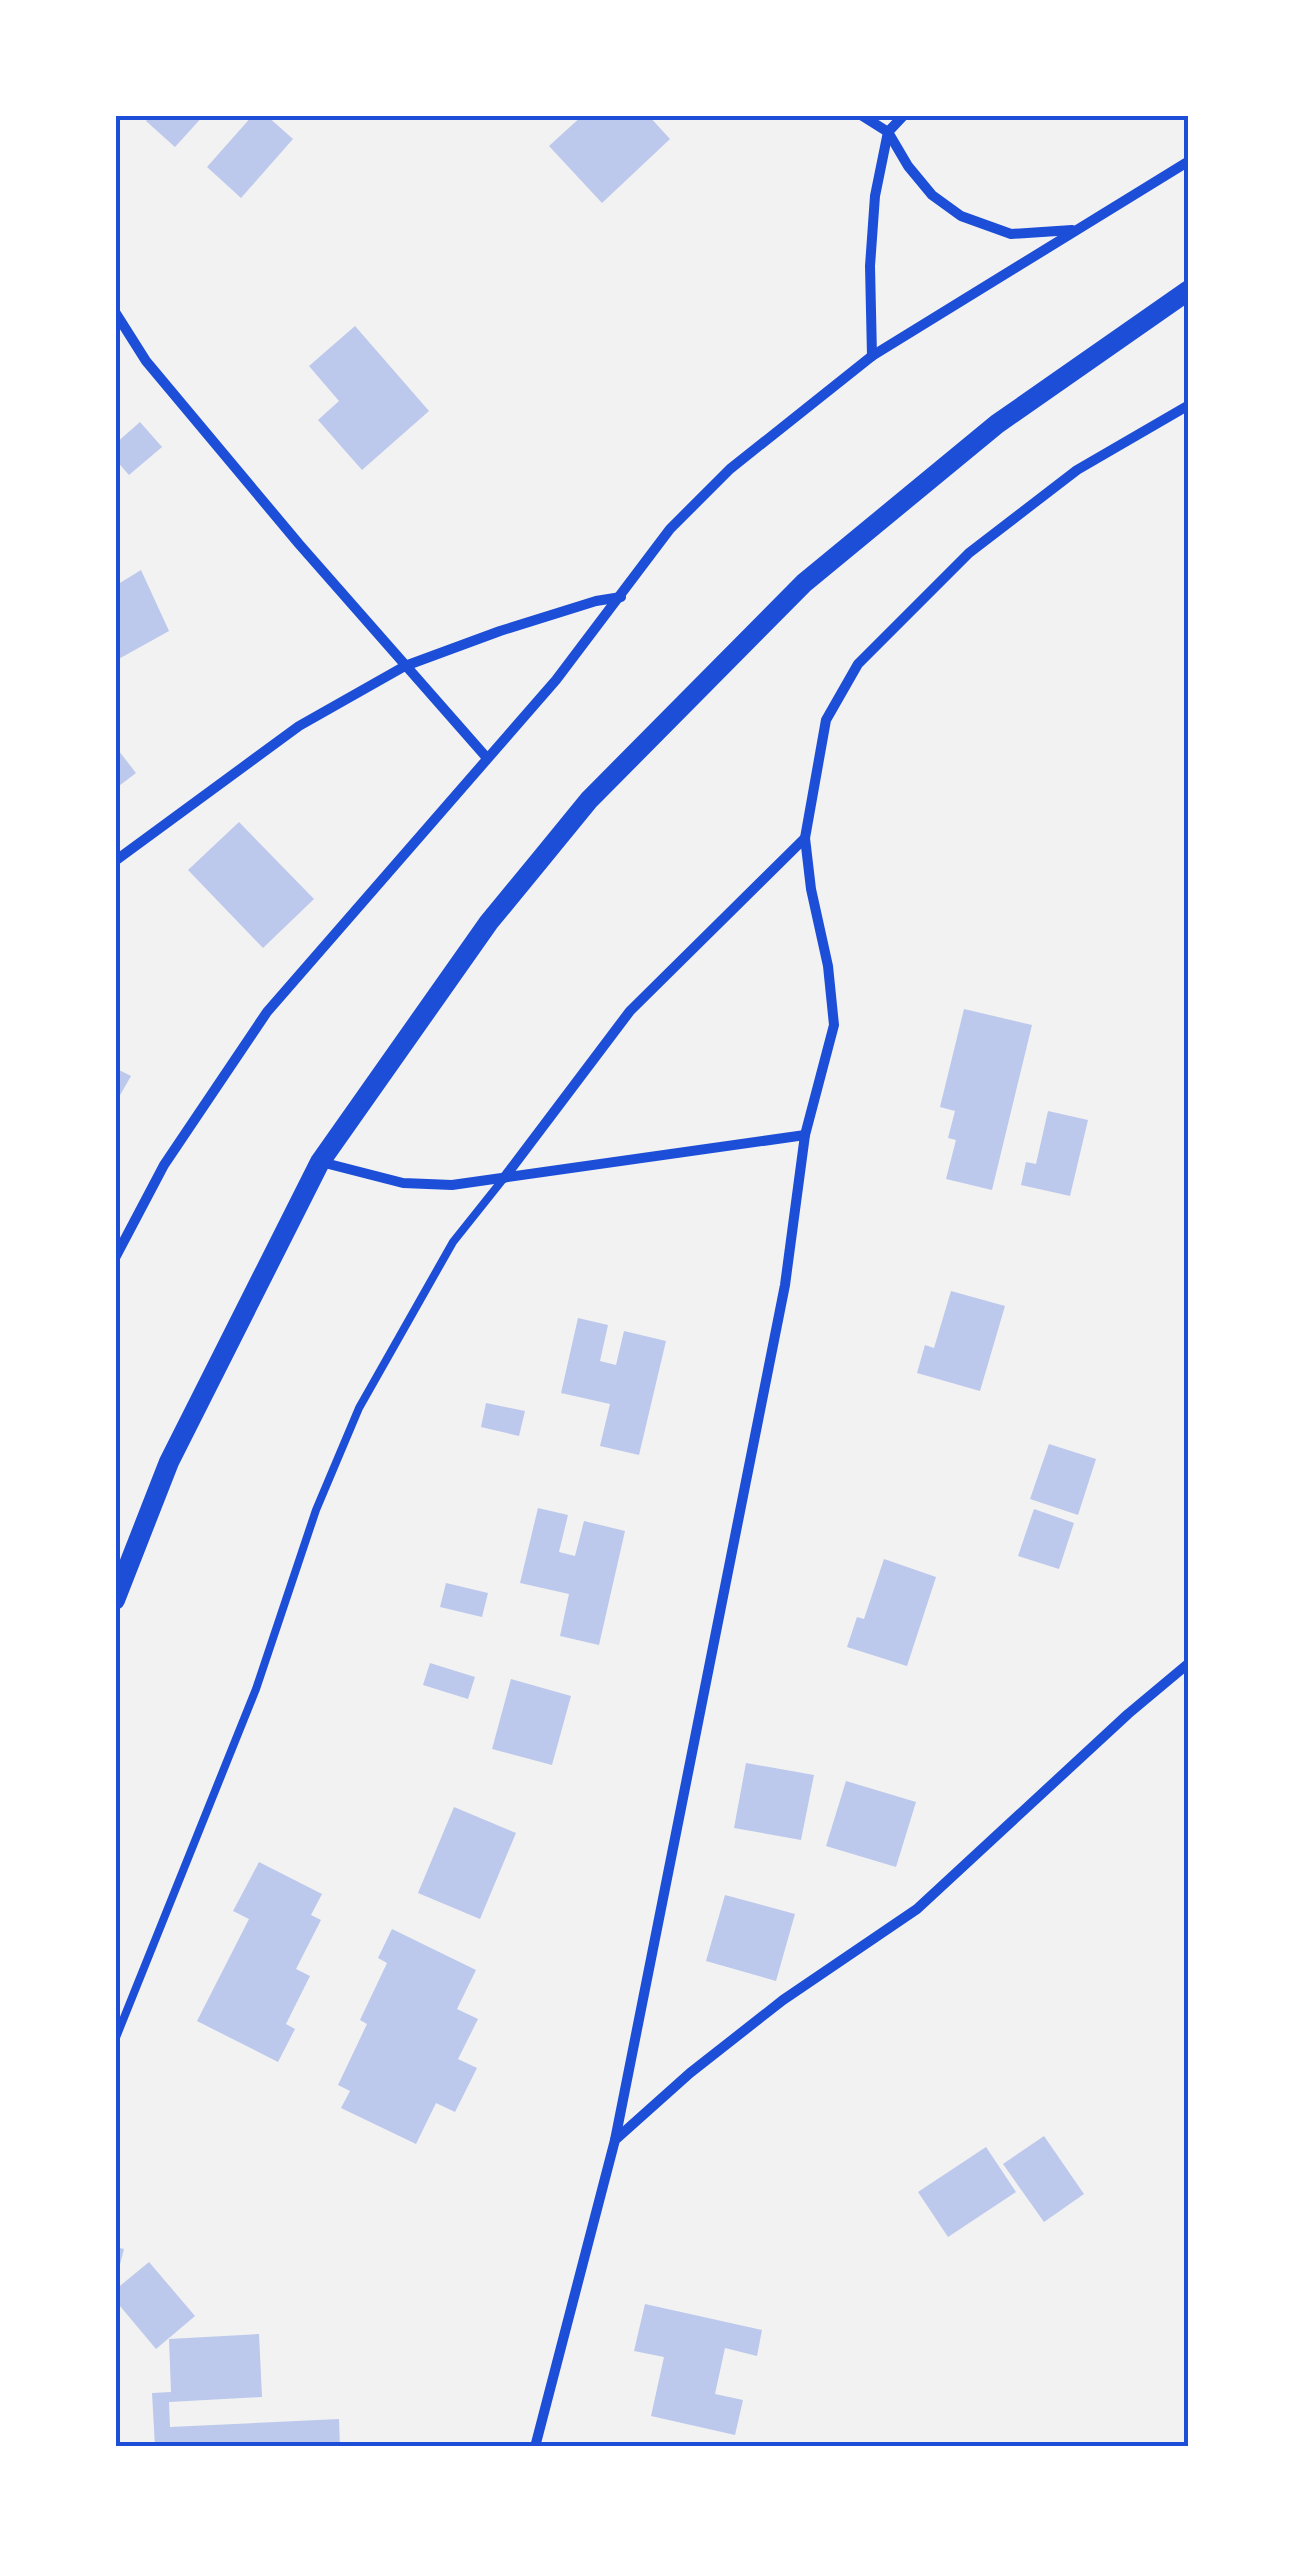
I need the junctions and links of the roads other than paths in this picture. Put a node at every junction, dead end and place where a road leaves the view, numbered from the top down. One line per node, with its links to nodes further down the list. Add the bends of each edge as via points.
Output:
1 (861, 115): 3 (street)
2 (904, 115): 3 (street)
3 (888, 132): 5 (street, via 932,196 961,216 1011,234); 8 (street, via 875,196)
4 (1189, 161): 5 (street)
5 (1074, 230): 8 (street)
6 (1189, 290): 16 (main road, via 1042,390 928,479 804,583 687,700 590,800 489,922)
7 (115, 312): 11 (street, via 146,361)
8 (872, 356): 10 (street, via 730,468 670,528)
9 (1189, 405): 13 (street, via 1078,470 969,553 858,664 826,720)
10 (621, 597): 11 (street); 12 (street)
11 (404, 666): 12 (street); 14 (street, via 300,726)
12 (487, 758): 18 (street, via 267,1012 164,1165)
13 (805, 838): 15 (street, via 834,1024); 17 (street, via 630,1011)
14 (115, 861)
15 (805, 1135): 17 (street); 22 (street, via 785,1285)
16 (320, 1162): 17 (street, via 403,1183); 19 (main road, via 169,1462)
17 (504, 1178): 21 (lane, via 453,1242 358,1408 249,1706)
18 (115, 1258)
19 (115, 1600)
20 (1189, 1663): 22 (street, via 917,1909 768,2012)
21 (115, 2040)
22 (615, 2140): 23 (street)
23 (535, 2447)

